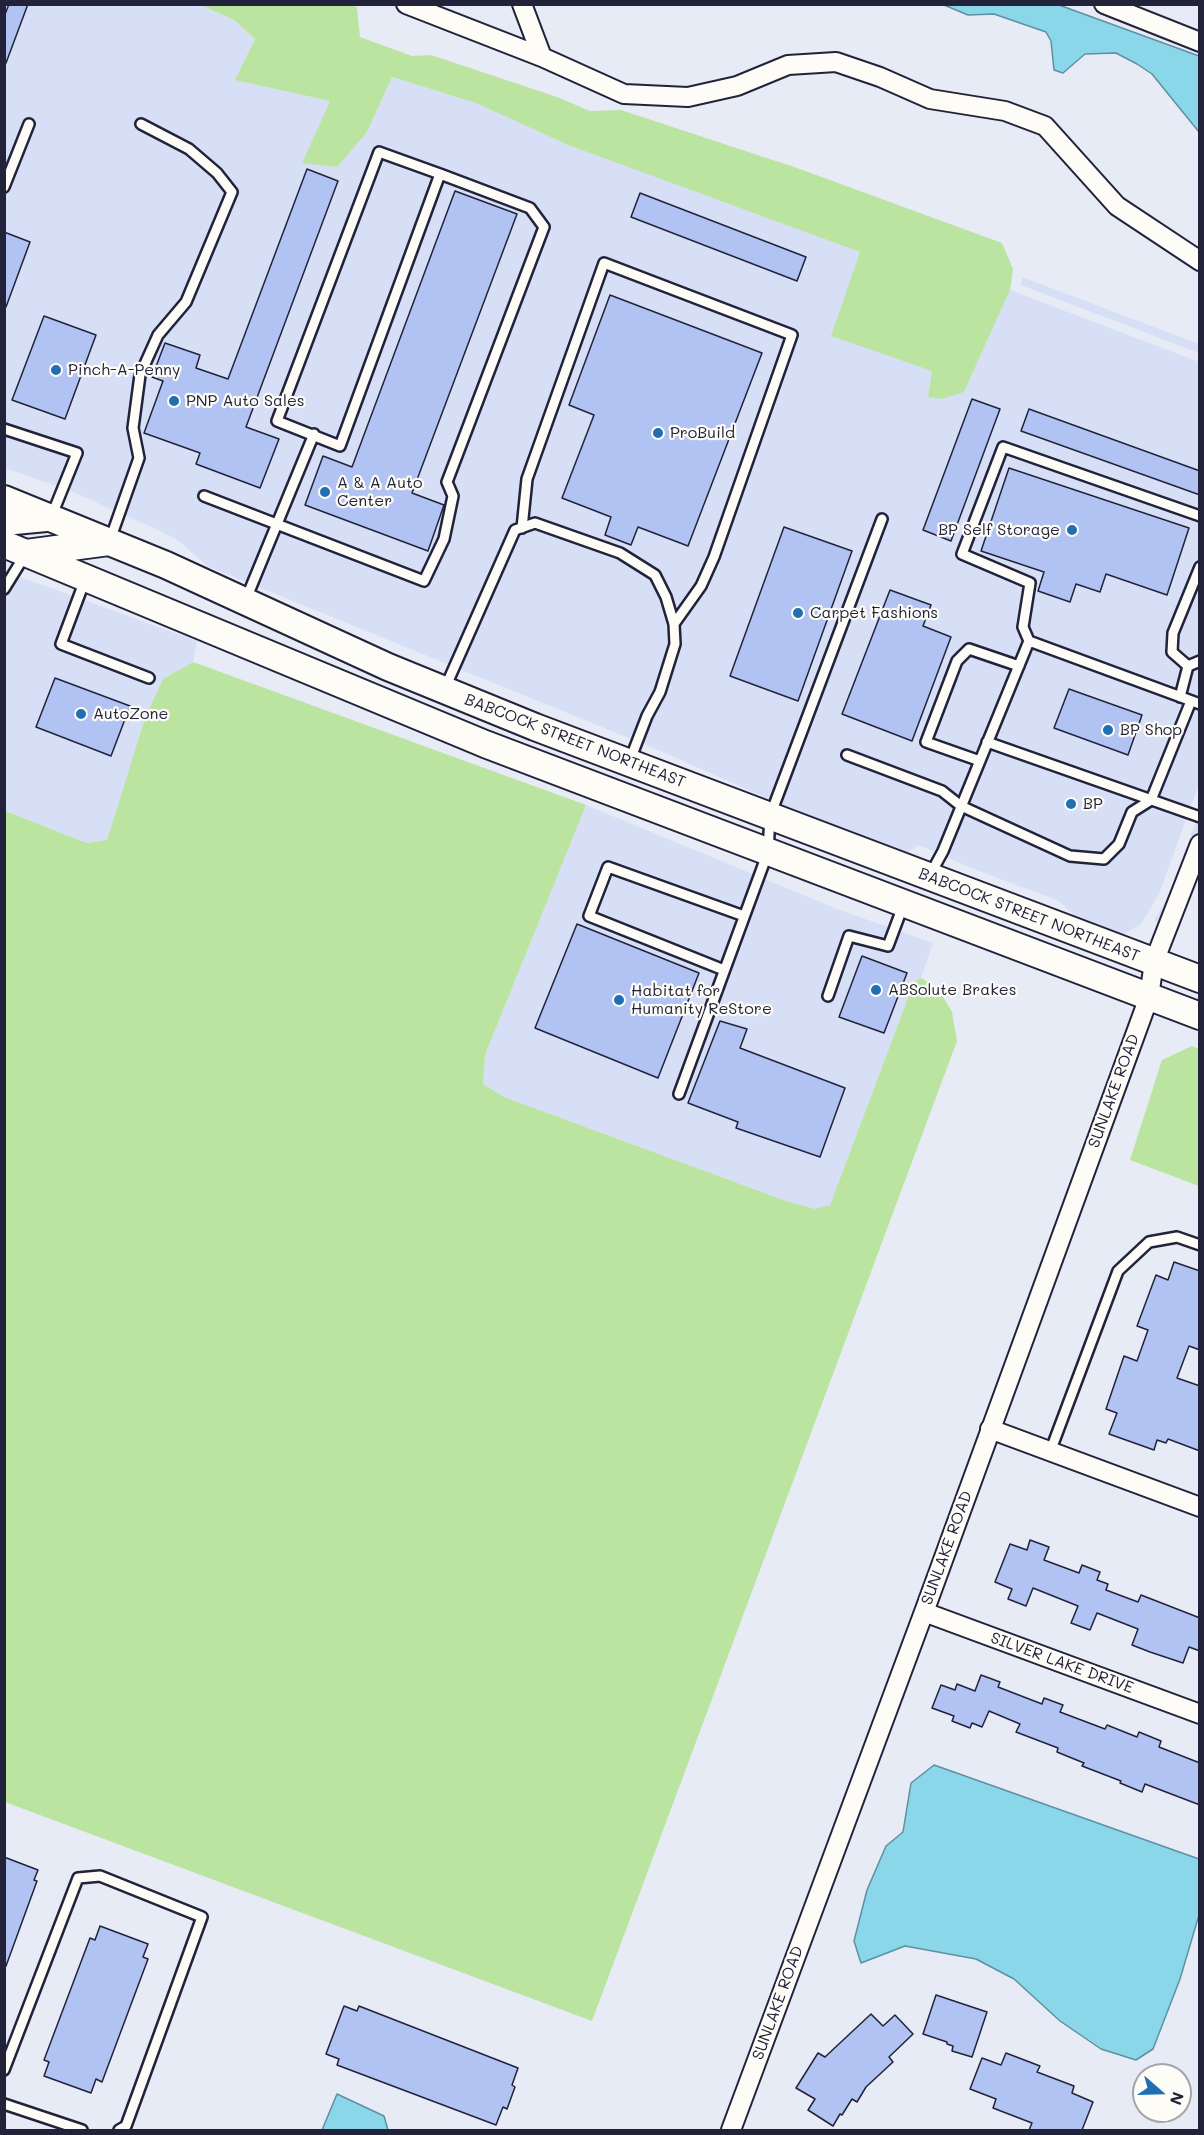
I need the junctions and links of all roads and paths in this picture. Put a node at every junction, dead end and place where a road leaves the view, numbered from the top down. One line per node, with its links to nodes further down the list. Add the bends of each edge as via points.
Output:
1 (406, 4): 5 (street)
2 (522, 4): 5 (street)
3 (1104, 4): 4 (street)
4 (1200, 42)
5 (542, 57): 10 (street, via 624,94 688,97 737,87 788,65 836,62 930,99 1005,111 1045,126 1117,206)
6 (29, 124): 9 (lane)
7 (141, 124): 23 (lane, via 189,149 217,172 232,192 186,302 158,335 140,375 133,428 139,458)
8 (440, 174): 14 (lane, via 340,446); 14 (lane, via 380,152 277,421); 21 (lane, via 530,208 544,227 447,482 453,496 444,539 424,581)
9 (4, 187)
10 (1170, 242): 11 (street); 12 (street)
11 (1200, 252)
12 (1200, 261)
13 (4, 429): 18 (lane, via 77,453)
14 (314, 434): 21 (lane)
15 (204, 496): 21 (lane)
16 (4, 499): 18 (main road, BABCOCK STREET NORTHEAST)
17 (1200, 516): 30 (lane, via 1003,447 962,554 1030,583 1023,627)
18 (51, 518): 20 (main road); 23 (main road, BABCOCK STREET NORTHEAST)
19 (882, 519): 44 (lane)
20 (4, 522)
21 (276, 524): 28 (lane)
22 (522, 528): 29 (lane, via 536,523 620,553 655,575); 29 (lane, via 526,479 604,263 792,335 714,557 701,586); 35 (lane, via 515,530)
23 (109, 542): 24 (main road); 28 (main road, BABCOCK STREET NORTHEAST)
24 (15, 549): 26 (main road, BABCOCK STREET NORTHEAST); 27 (lane)
25 (1200, 567): 33 (lane, via 1173,633 1172,652)
26 (86, 578): 34 (lane, via 61,644); 47 (main road, BABCOCK STREET NORTHEAST, via 485,744)
27 (4, 589)
28 (245, 602): 35 (main road, BABCOCK STREET NORTHEAST)
29 (674, 624): 41 (lane, via 675,644 668,669)
30 (1029, 641): 32 (lane); 36 (lane)
31 (1200, 661): 33 (lane)
32 (1019, 666): 38 (lane); 40 (lane, via 969,649 957,661 926,742)
33 (1188, 666): 36 (lane)
34 (149, 678)
35 (444, 690): 41 (main road, BABCOCK STREET NORTHEAST)
36 (1180, 697): 37 (lane)
37 (1195, 703): 42 (lane)
38 (987, 742): 40 (lane); 42 (lane)
39 (847, 755): 43 (lane, via 942,791)
40 (980, 761): 43 (lane)
41 (629, 762): 44 (main road, BABCOCK STREET NORTHEAST)
42 (1151, 800): 43 (lane, via 1132,812 1119,844 1104,859 1070,856); 45 (lane)
43 (961, 806): 48 (lane)
44 (770, 816): 47 (lane); 48 (main road, BABCOCK STREET NORTHEAST)
45 (1200, 817)
46 (1200, 844): 51 (street, SUNLAKE ROAD)
47 (768, 852): 49 (main road, BABCOCK STREET NORTHEAST); 50 (lane)
48 (929, 877): 51 (main road, BABCOCK STREET NORTHEAST)
49 (903, 904): 54 (lane, via 888,946 849,936); 55 (main road, BABCOCK STREET NORTHEAST)
50 (744, 916): 52 (lane); 52 (lane, via 608,867 589,916)
51 (1154, 963): 53 (main road, BABCOCK STREET NORTHEAST); 55 (street, SUNLAKE ROAD)
52 (724, 970): 57 (lane)
53 (1200, 979)
54 (828, 996)
55 (1149, 997): 56 (main road, BABCOCK STREET NORTHEAST); 59 (street, SUNLAKE ROAD)
56 (1200, 1016)
57 (679, 1094)
58 (1200, 1245): 60 (lane, via 1177,1237 1149,1242 1118,1271)
59 (990, 1430): 60 (street); 62 (street, SUNLAKE ROAD)
60 (1050, 1452): 61 (street)
61 (1200, 1507)
62 (924, 1612): 63 (street, SILVER LAKE DRIVE); 68 (street, SUNLAKE ROAD)
63 (1200, 1714)
64 (4, 2070): 67 (lane, via 78,1878 100,1876 202,1917 126,2126)
65 (4, 2104): 66 (lane)
66 (82, 2130)
67 (119, 2130)
68 (730, 2130)

